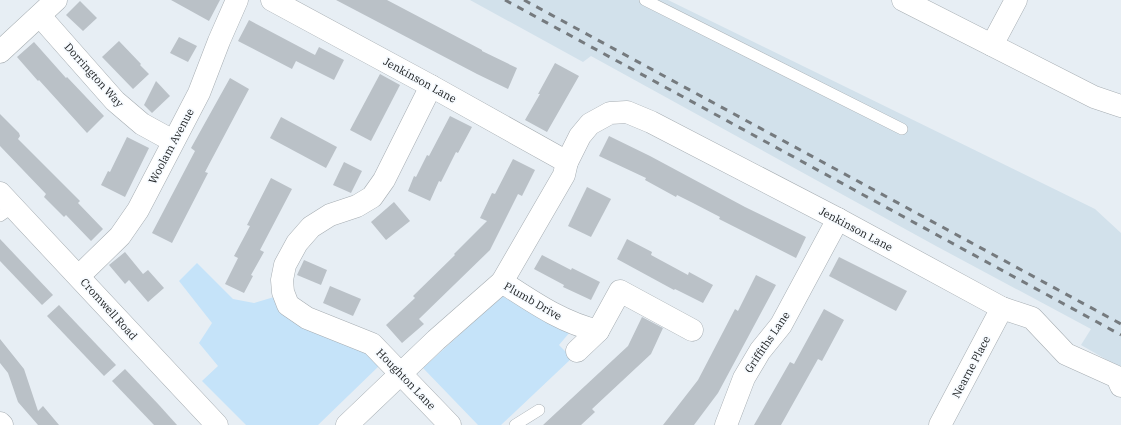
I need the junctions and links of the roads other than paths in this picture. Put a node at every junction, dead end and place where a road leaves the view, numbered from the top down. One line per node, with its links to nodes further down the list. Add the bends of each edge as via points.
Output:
1 (56, 0): 7 (street)
2 (238, 0): 13 (street, Woolam Avenue, via 219,40 199,93)
3 (272, 0): 10 (street, Jenkinson Lane)
4 (646, 0): 12 (lane)
5 (903, 0): 8 (street)
6 (1016, 0): 8 (street)
7 (40, 16): 9 (street); 13 (street, Dorrington Way, via 115,101 142,124)
8 (992, 45): 11 (street, via 1094,97)
9 (0, 52)
10 (431, 86): 14 (street, Jenkinson Lane); 23 (street, Houghton Lane, via 384,180 372,197 357,206 330,215 311,227 297,243 285,265 282,280 288,305 307,318 372,344)
11 (1121, 106)
12 (902, 129)
13 (173, 141): 17 (street, Woolam Avenue, via 138,210 120,236)
14 (567, 162): 16 (street, Jenkinson Lane, via 580,136 590,124 610,113 627,112); 18 (street, Jenkinson Lane, via 564,175)
15 (4, 205): 17 (street, Cromwell Road)
16 (838, 219): 19 (street, Jenkinson Lane); 30 (street, Griffiths Lane, via 781,325 760,351 744,378)
17 (79, 276): 26 (street, Cromwell Road)
18 (502, 282): 21 (street, Plumb Drive, via 548,311 579,326); 23 (street, Plumb Drive)
19 (1002, 308): 24 (street, Jenkinson Lane, via 1032,318 1066,354 1117,377); 31 (street, Nearne Place)
20 (692, 330): 21 (street, via 620,291)
21 (598, 331): 22 (street)
22 (577, 351)
23 (401, 374): 27 (street, Plumb Drive); 28 (street, Houghton Lane)
24 (1121, 386)
25 (539, 410): 29 (lane)
26 (217, 425)
27 (347, 425)
28 (450, 425)
29 (515, 425)
30 (726, 425)
31 (940, 425)

